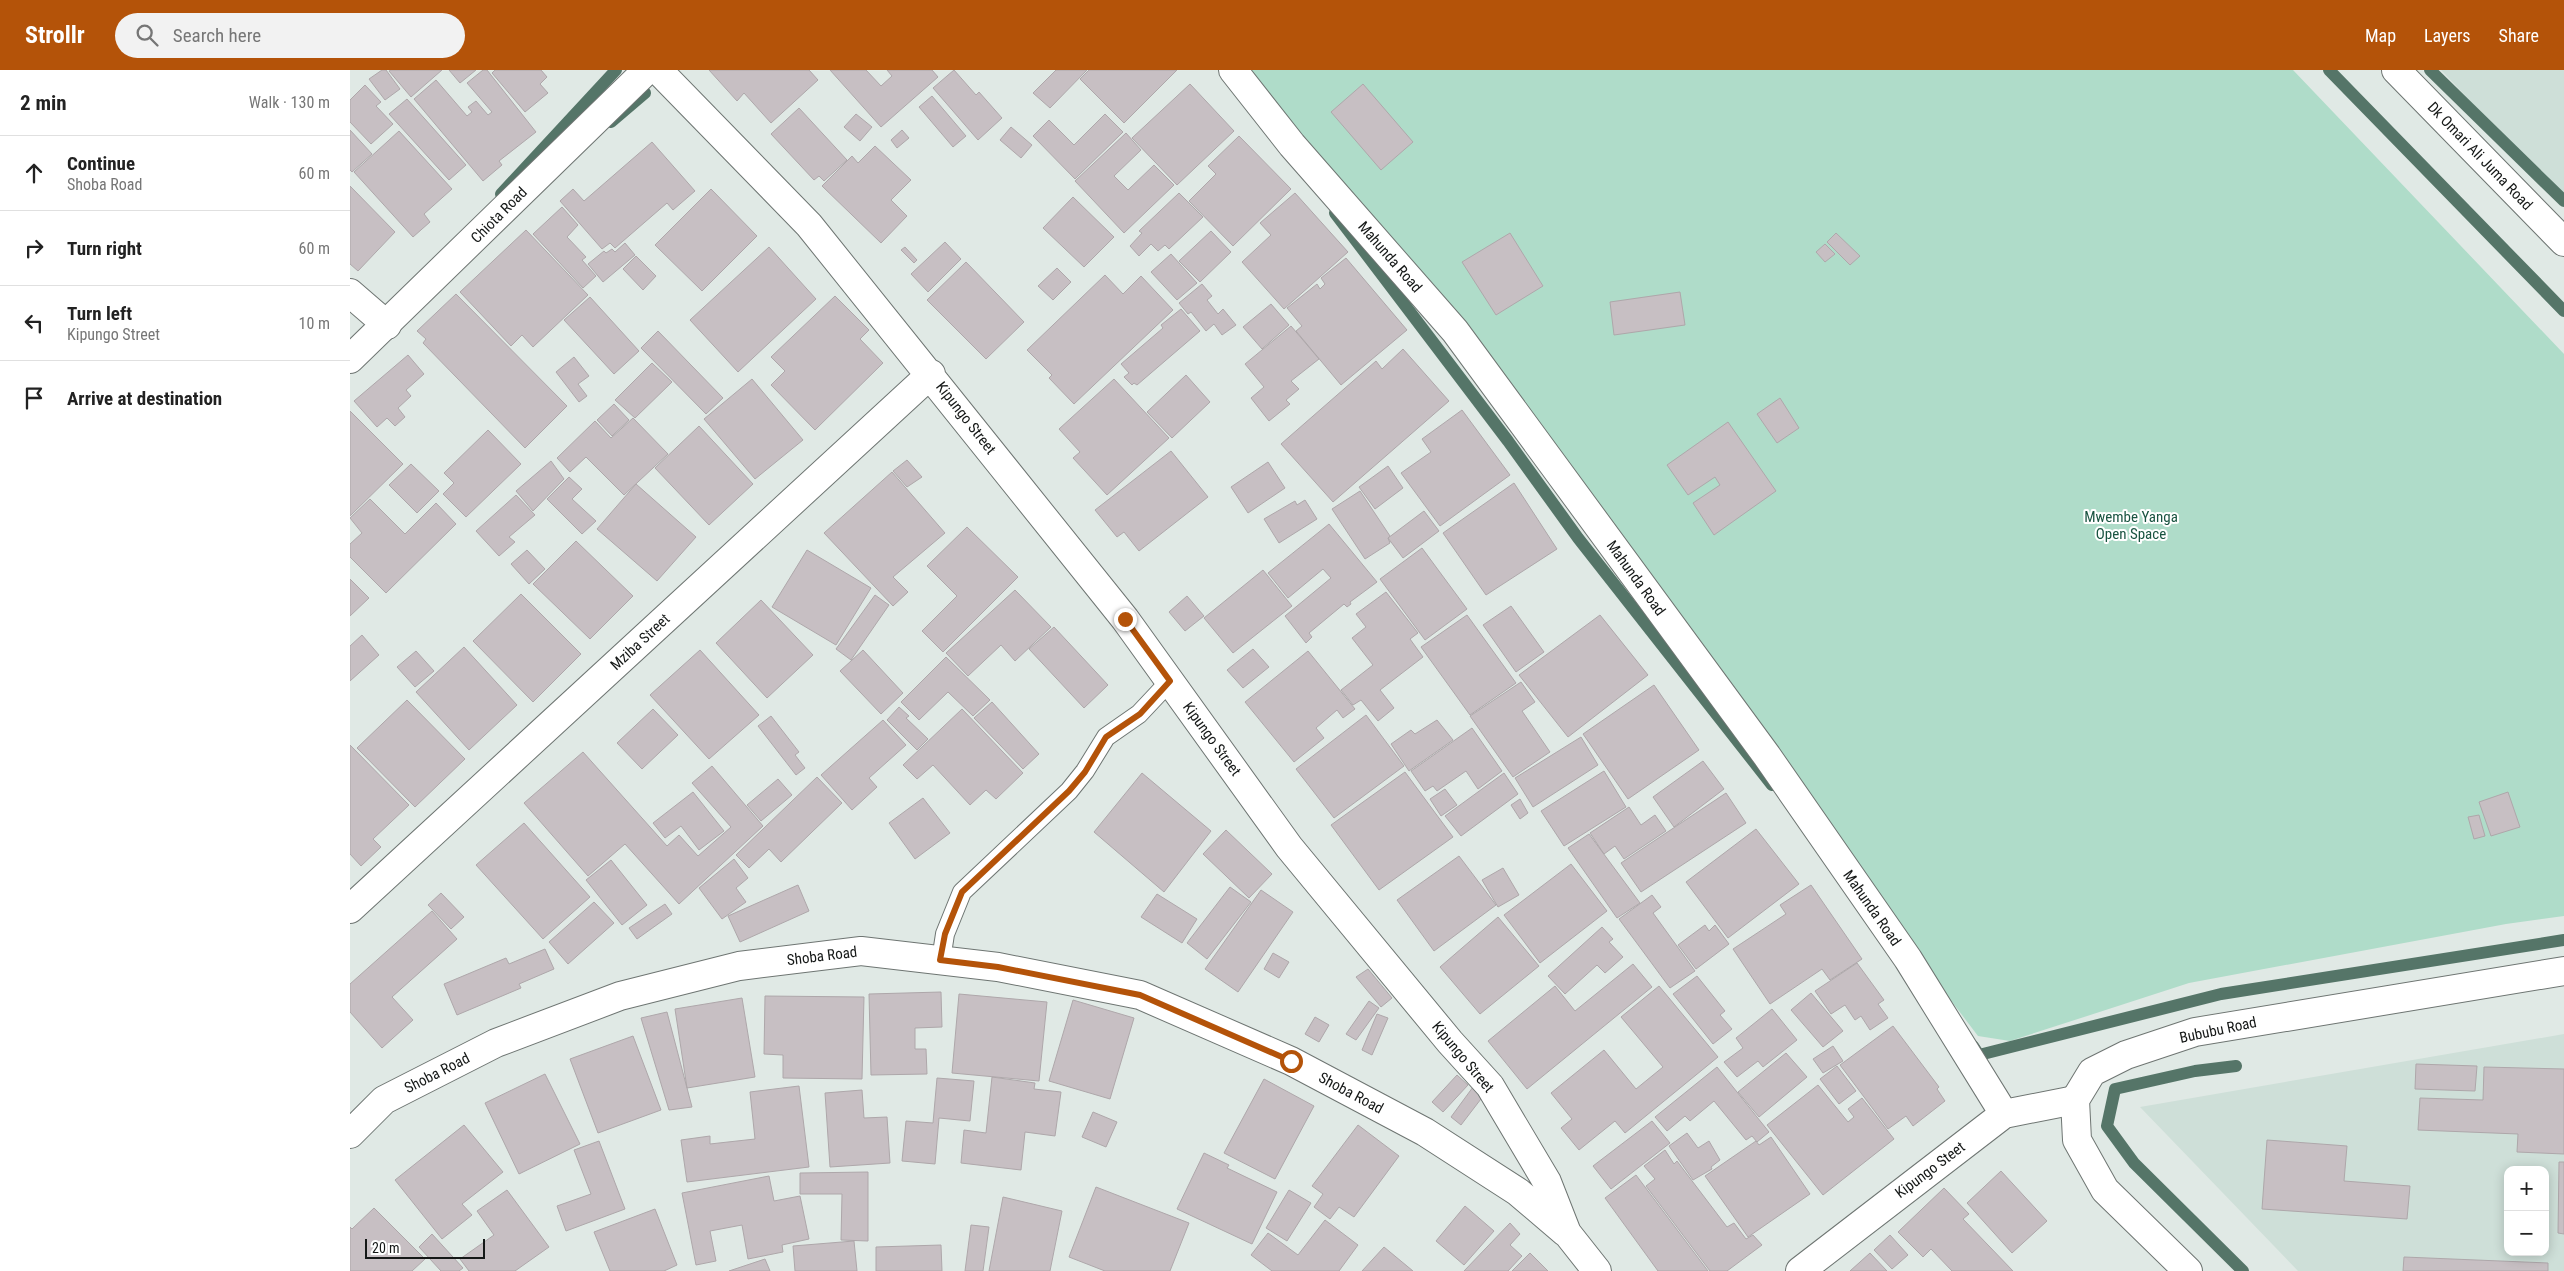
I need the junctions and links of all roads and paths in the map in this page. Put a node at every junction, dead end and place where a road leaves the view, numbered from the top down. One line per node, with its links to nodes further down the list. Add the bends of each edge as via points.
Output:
1 (647, 70): 7 (street, Chiota Road)
2 (658, 70): 9 (street, Kipungo Street, via 808,225)
3 (1233, 70): 15 (street, Mahunda Road, via 1292,145 1466,348 1767,756 1908,959)
4 (2396, 70): 5 (street, Dk Omari Ali Juma Road)
5 (2564, 242)
6 (350, 294): 7 (street)
7 (387, 326): 8 (street, Chiota Road)
8 (350, 360)
9 (931, 374): 10 (street, Kipungo Street, via 1125,619); 11 (street, Mziba Street)
10 (1170, 681): 12 (lane, via 1140,714 1106,737 1069,791 962,892 945,934); 17 (street, Kipungo Street, via 1289,847 1490,1086 1547,1182)
11 (350, 910)
12 (940, 960): 16 (street, Shoba Road, via 861,951 739,966 620,996 496,1043 384,1100); 17 (street, Shoba Road, via 998,967 1140,995 1291,1061 1425,1132 1518,1192)
13 (2564, 971): 14 (street, Bububu Road, via 2195,1032 2126,1055 2092,1072)
14 (2075, 1100): 15 (street, Kipungo Steet); 20 (street, via 2077,1140 2104,1190)
15 (2004, 1114): 19 (street, Kipungo Steet)
16 (350, 1134)
17 (1567, 1233): 18 (street, Kipungo Street)
18 (1597, 1271)
19 (1800, 1271)
20 (2188, 1271)

